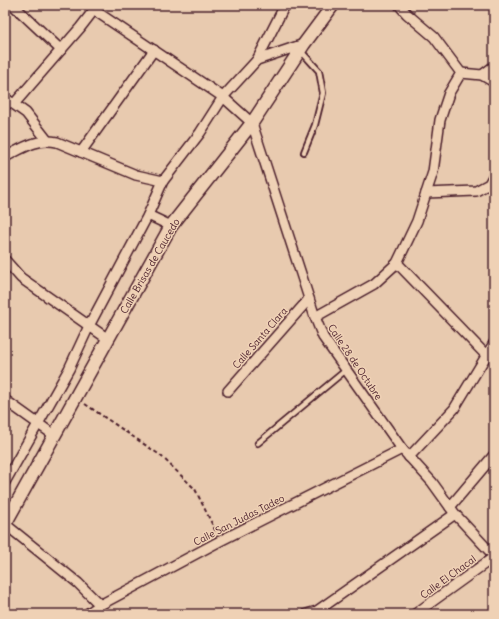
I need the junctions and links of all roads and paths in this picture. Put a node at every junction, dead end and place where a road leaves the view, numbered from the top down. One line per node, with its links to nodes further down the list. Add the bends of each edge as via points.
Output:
1 (14, 5): 7 (street)
2 (285, 5): 9 (street)
3 (333, 5): 6 (street, Calle Brisas de Caucedo)
4 (399, 5): 11 (street, via 434,36)
5 (96, 7): 7 (street); 8 (street)
6 (302, 47): 9 (street); 17 (street, Calle Brisas de Caucedo); 20 (lane, via 319,71 323,93 316,125)
7 (61, 50): 16 (street)
8 (154, 50): 14 (street); 19 (street)
9 (257, 60): 14 (street)
10 (494, 66): 12 (street)
11 (461, 73): 12 (street); 24 (street, via 449,93 440,120 433,172)
12 (482, 75): 13 (street)
13 (494, 82)
14 (223, 96): 17 (street); 23 (street, via 200,133)
15 (5, 98): 16 (street)
16 (14, 104): 18 (street, via 26,113)
17 (252, 123): 26 (street, Calle Brisas de Caucedo); 29 (street, Calle 28 de Octubre)
18 (46, 140): 19 (street); 21 (street, via 36,142)
19 (81, 152): 23 (street, via 136,175)
20 (304, 152)
21 (5, 158)
22 (494, 175): 24 (street, via 489,184 476,191)
23 (163, 182): 25 (street)
24 (426, 193): 28 (street, via 417,221)
25 (148, 215): 26 (street); 31 (street)
26 (171, 226): 32 (street, Calle Brisas de Caucedo)
27 (5, 260): 31 (street, via 21,278)
28 (397, 263): 30 (street, via 374,284); 34 (street)
29 (309, 299): 30 (street, Calle 28 de Octubre); 36 (street, Calle Santa Clara)
30 (315, 318): 35 (street, Calle 28 de Octubre, via 322,336)
31 (90, 326): 32 (street); 39 (street)
32 (108, 339): 37 (street, Calle Brisas de Caucedo)
33 (494, 343): 34 (street)
34 (487, 356): 44 (street, via 454,409)
35 (346, 370): 41 (lane); 42 (street, Calle 28 de Octubre)
36 (228, 392)
37 (76, 397): 40 (street, Calle Brisas de Caucedo); 48 (path, via 160,455 195,489)
38 (5, 400): 39 (street)
39 (38, 424): 40 (street); 45 (street)
40 (54, 435): 47 (street, Calle Brisas de Caucedo)
41 (258, 443)
42 (402, 449): 44 (street, Calle 28 de Octubre); 48 (street, Calle San Judas Tadeo)
43 (494, 455): 46 (street)
44 (409, 457): 46 (street, Calle 28 de Octubre)
45 (5, 482)
46 (453, 510): 49 (street, Calle 28 de Octubre); 51 (street)
47 (6, 522): 50 (street)
48 (220, 541): 50 (street, Calle San Judas Tadeo)
49 (494, 557): 54 (street, Calle El Chacal)
50 (100, 605): 52 (street, Calle San Judas Tadeo)
51 (318, 612): 53 (street)
52 (87, 614)
53 (307, 614)
54 (415, 614)

